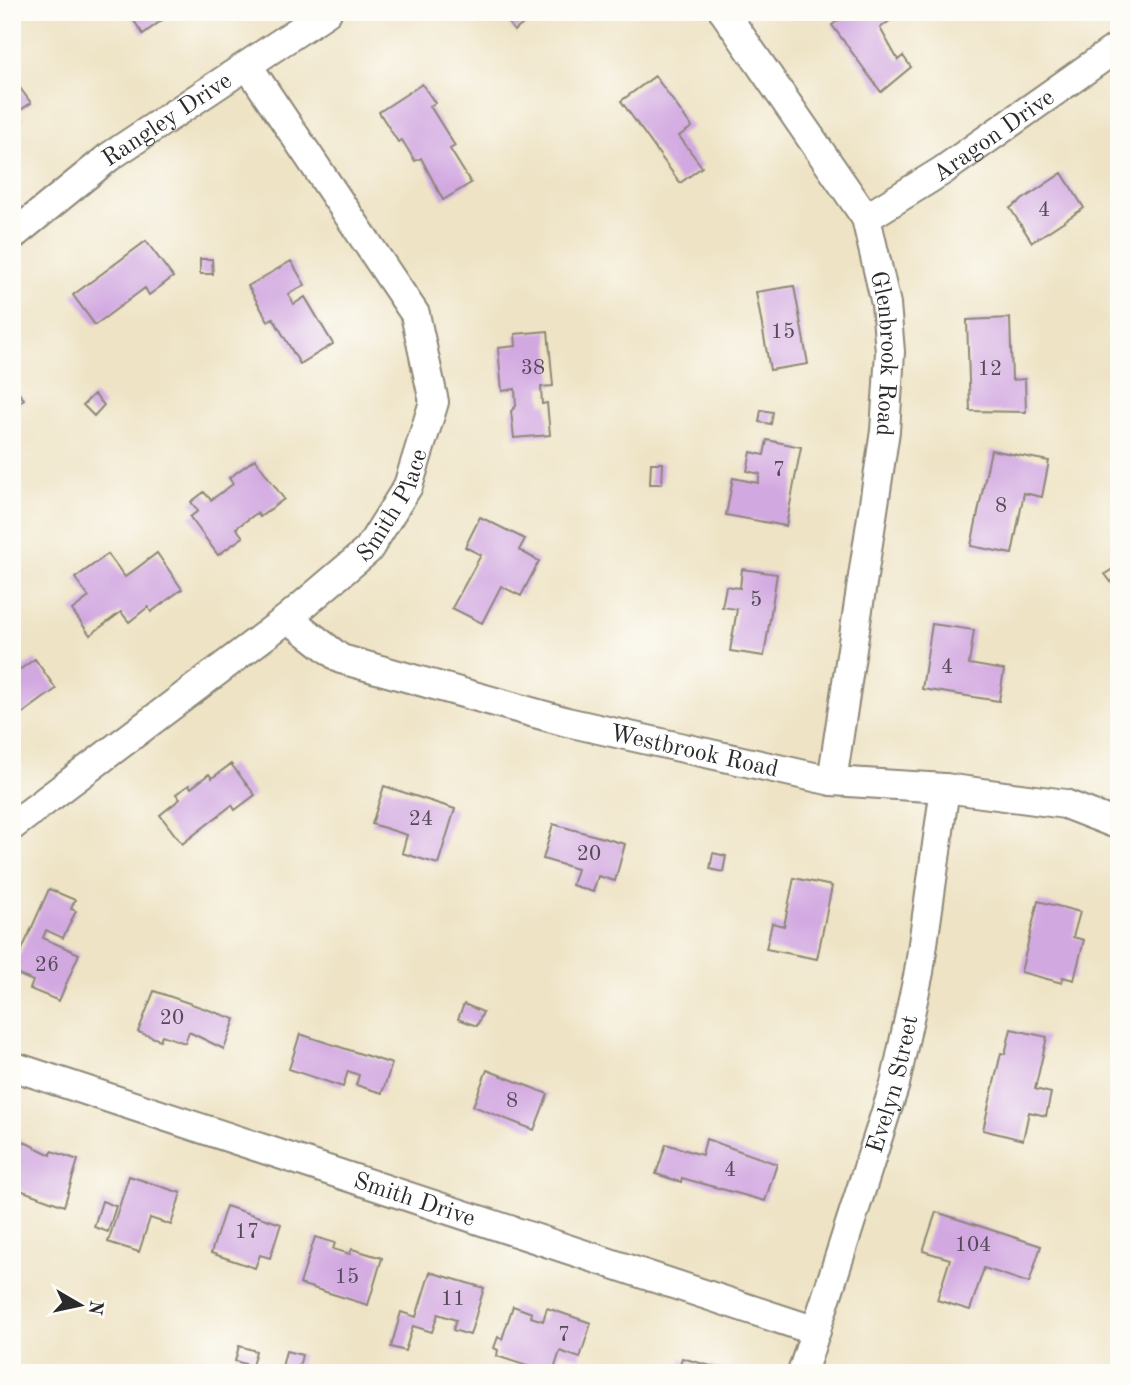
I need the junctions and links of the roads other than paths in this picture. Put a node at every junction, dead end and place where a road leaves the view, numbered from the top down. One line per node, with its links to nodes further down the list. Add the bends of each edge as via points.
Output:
1 (327, 12): 4 (street, Rangley Drive)
2 (724, 12): 5 (street, Glenbrook Road)
3 (1119, 47): 5 (street, Aragon Drive)
4 (248, 65): 6 (street, Rangley Drive, via 109,157); 7 (street, Smith Place, via 415,314 434,402 408,485 368,550)
5 (866, 218): 8 (street, Glenbrook Road, via 886,304 890,352 885,431)
6 (12, 236)
7 (288, 618): 8 (street, Westbrook Road, via 341,659 567,722); 10 (street, Smith Place)
8 (832, 781): 9 (street, Westbrook Road)
9 (945, 788): 11 (street, Westbrook Road, via 1065,804); 13 (street, Evelyn Street, via 919,972 895,1084)
10 (12, 825)
11 (1119, 825)
12 (12, 1066): 13 (street, Smith Drive)
13 (816, 1331): 14 (street, Evelyn Street)
14 (802, 1373)

